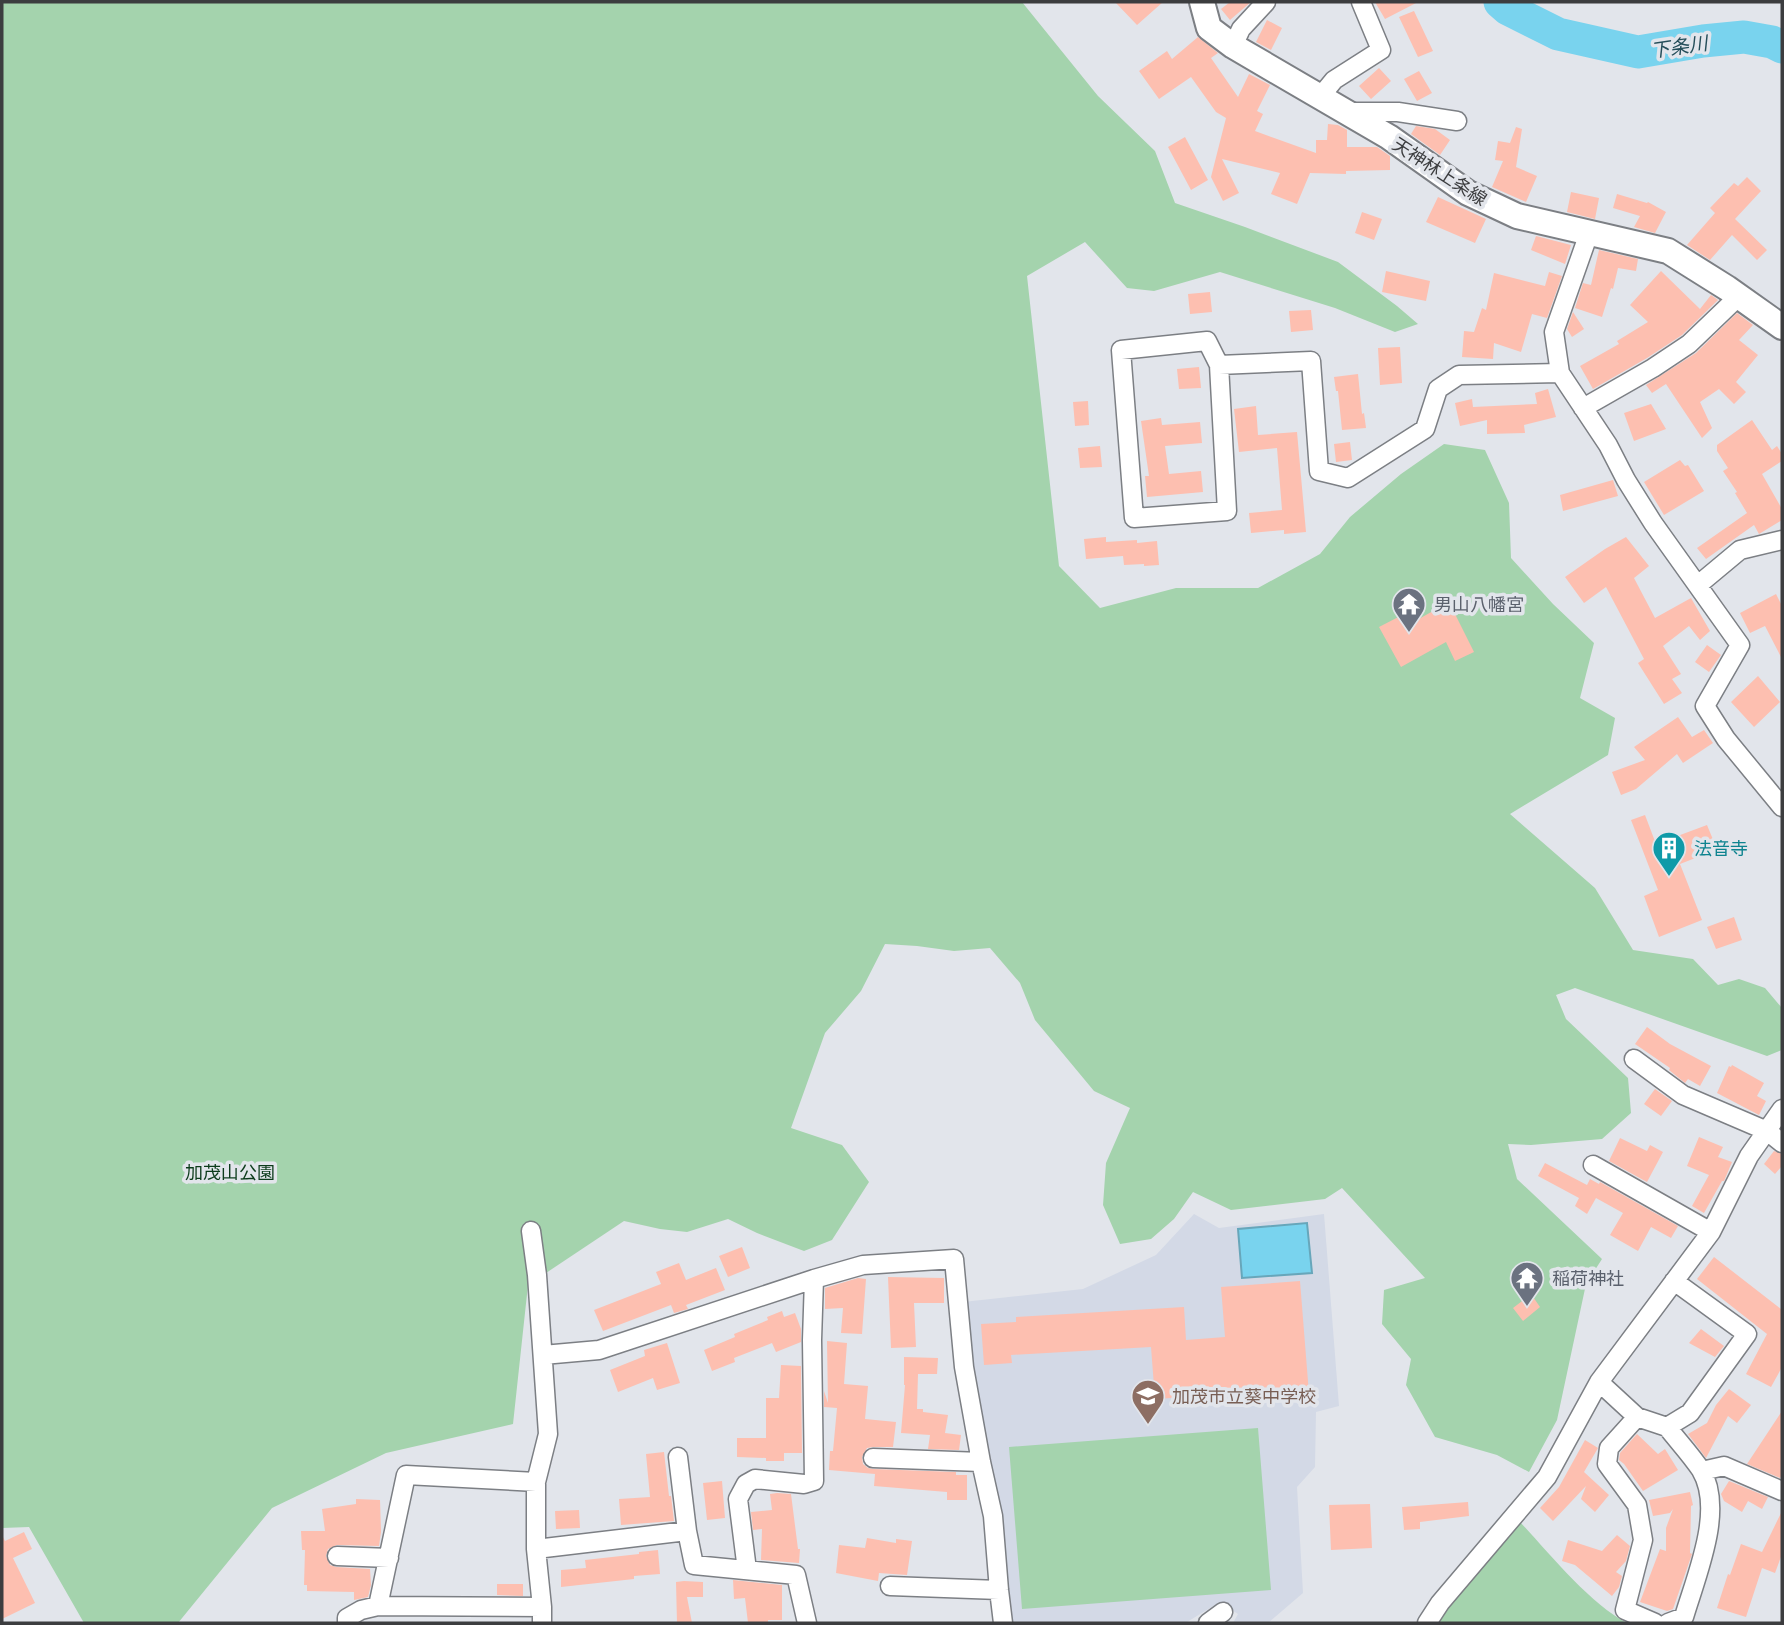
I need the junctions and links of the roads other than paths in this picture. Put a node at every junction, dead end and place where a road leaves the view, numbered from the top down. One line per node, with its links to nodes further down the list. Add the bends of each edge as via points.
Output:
1 (1202, 2): 4 (main road, 天神林上条線, via 1209,28)
2 (1266, 2): 4 (street, via 1241,29)
3 (1361, 2): 5 (street, via 1381,50 1334,80)
4 (1233, 46): 5 (main road, 天神林上条線)
5 (1320, 97): 6 (main road, 天神林上条線)
6 (1346, 112): 7 (street, via 1398,112); 8 (main road, 天神林上条線, via 1468,193 1517,216)
7 (1457, 121)
8 (1589, 233): 9 (main road, 天神林上条線, via 1668,251); 12 (street, via 1554,332)
9 (1738, 297): 10 (main road, 天神林上条線); 13 (street, via 1689,344)
10 (1782, 327)
11 (1219, 365): 11 (street, via 1207,341 1121,350 1134,518 1227,511); 12 (street, via 1311,361 1319,471 1348,478 1425,429 1438,389 1459,375)
12 (1560, 373): 13 (street)
13 (1583, 408): 15 (street, via 1653,523)
14 (1782, 540): 15 (street, via 1740,550)
15 (1698, 585): 16 (street, via 1740,645 1705,706)
16 (1782, 807)
17 (1634, 1059): 19 (street, via 1683,1095)
18 (1782, 1109): 19 (street)
19 (1767, 1131): 20 (street); 23 (street, via 1749,1156)
20 (1782, 1143)
21 (1593, 1165): 23 (street)
22 (531, 1231): 26 (street)
23 (1711, 1232): 25 (street)
24 (814, 1279): 26 (street, via 599,1350); 32 (street, via 863,1265 954,1259 964,1367); 40 (street, via 814,1481 755,1479 746,1484 738,1499)
25 (1674, 1281): 27 (street); 29 (street, via 1747,1334 1690,1413)
26 (543, 1355): 34 (street, via 548,1434)
27 (1599, 1382): 28 (street); 49 (street, via 1547,1476)
28 (1637, 1417): 29 (street); 50 (street, via 1609,1448 1607,1464 1637,1505 1643,1540 1625,1610)
29 (1667, 1427): 33 (street)
30 (678, 1457): 36 (street)
31 (873, 1458): 32 (street)
32 (981, 1462): 42 (street, via 993,1516)
33 (1702, 1471): 35 (street, via 1724,1466); 45 (street, via 1710,1496 1709,1532)
34 (536, 1482): 37 (street); 39 (street, via 406,1475)
35 (1782, 1491)
36 (687, 1531): 37 (street); 40 (street, via 694,1565)
37 (536, 1549): 44 (street)
38 (337, 1556): 39 (street)
39 (389, 1558): 43 (street)
40 (747, 1570): 47 (street, via 796,1575)
41 (890, 1586): 42 (street)
42 (999, 1590): 48 (street)
43 (378, 1606): 44 (street); 46 (street, via 347,1618)
44 (542, 1615)
45 (1682, 1621)
46 (347, 1623)
47 (807, 1623)
48 (1003, 1623)
49 (1427, 1623)
50 (1655, 1623)

